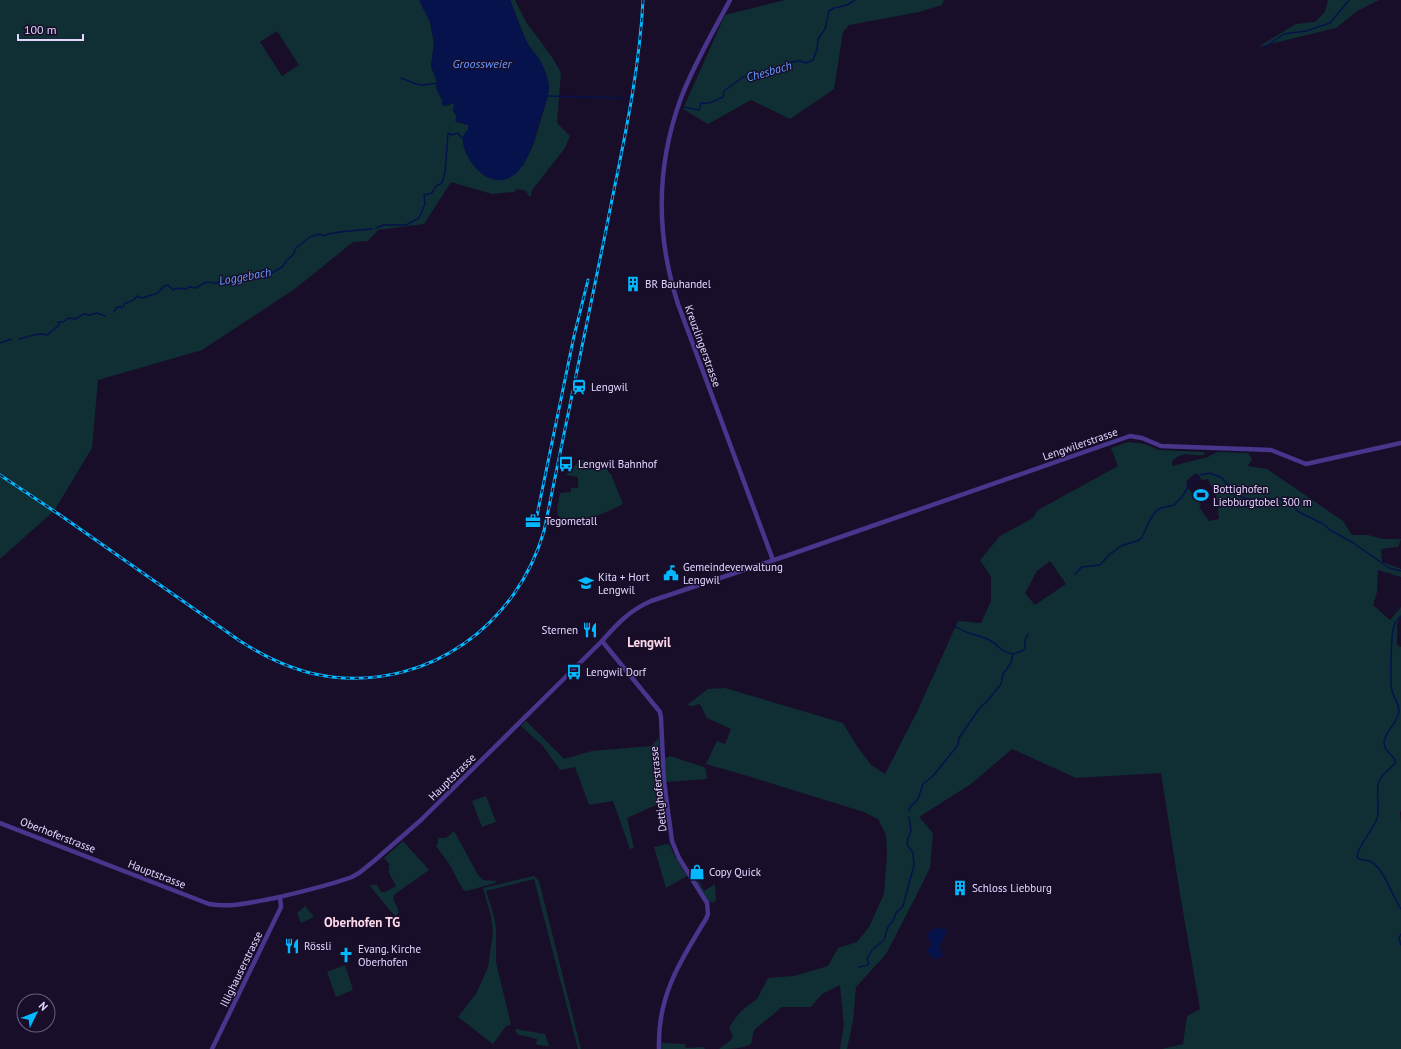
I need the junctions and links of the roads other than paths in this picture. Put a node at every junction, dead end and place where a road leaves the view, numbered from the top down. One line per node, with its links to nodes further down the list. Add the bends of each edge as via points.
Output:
1 (730, 0): 3 (street, Kreuzlingerstrasse, via 692,71 669,134 663,168 662,221 676,298)
2 (1401, 443): 3 (street, Lengwilerstrasse, via 1306,464 1271,450 1160,446 1130,436)
3 (773, 560): 4 (street, Hauptstrasse, via 646,603 624,617)
4 (602, 641): 7 (street, Hauptstrasse, via 420,820 366,869 342,880); 9 (street, Dettighoferstrasse, via 660,712 664,788 672,841 708,908 706,919 676,969 669,986 661,1016)
5 (0, 823): 6 (street, Oberhoferstrasse)
6 (109, 865): 7 (street, Hauptstrasse, via 214,905 244,904)
7 (280, 897): 8 (street, Illighauserstrasse, via 281,907)
8 (212, 1049)
9 (659, 1049)

